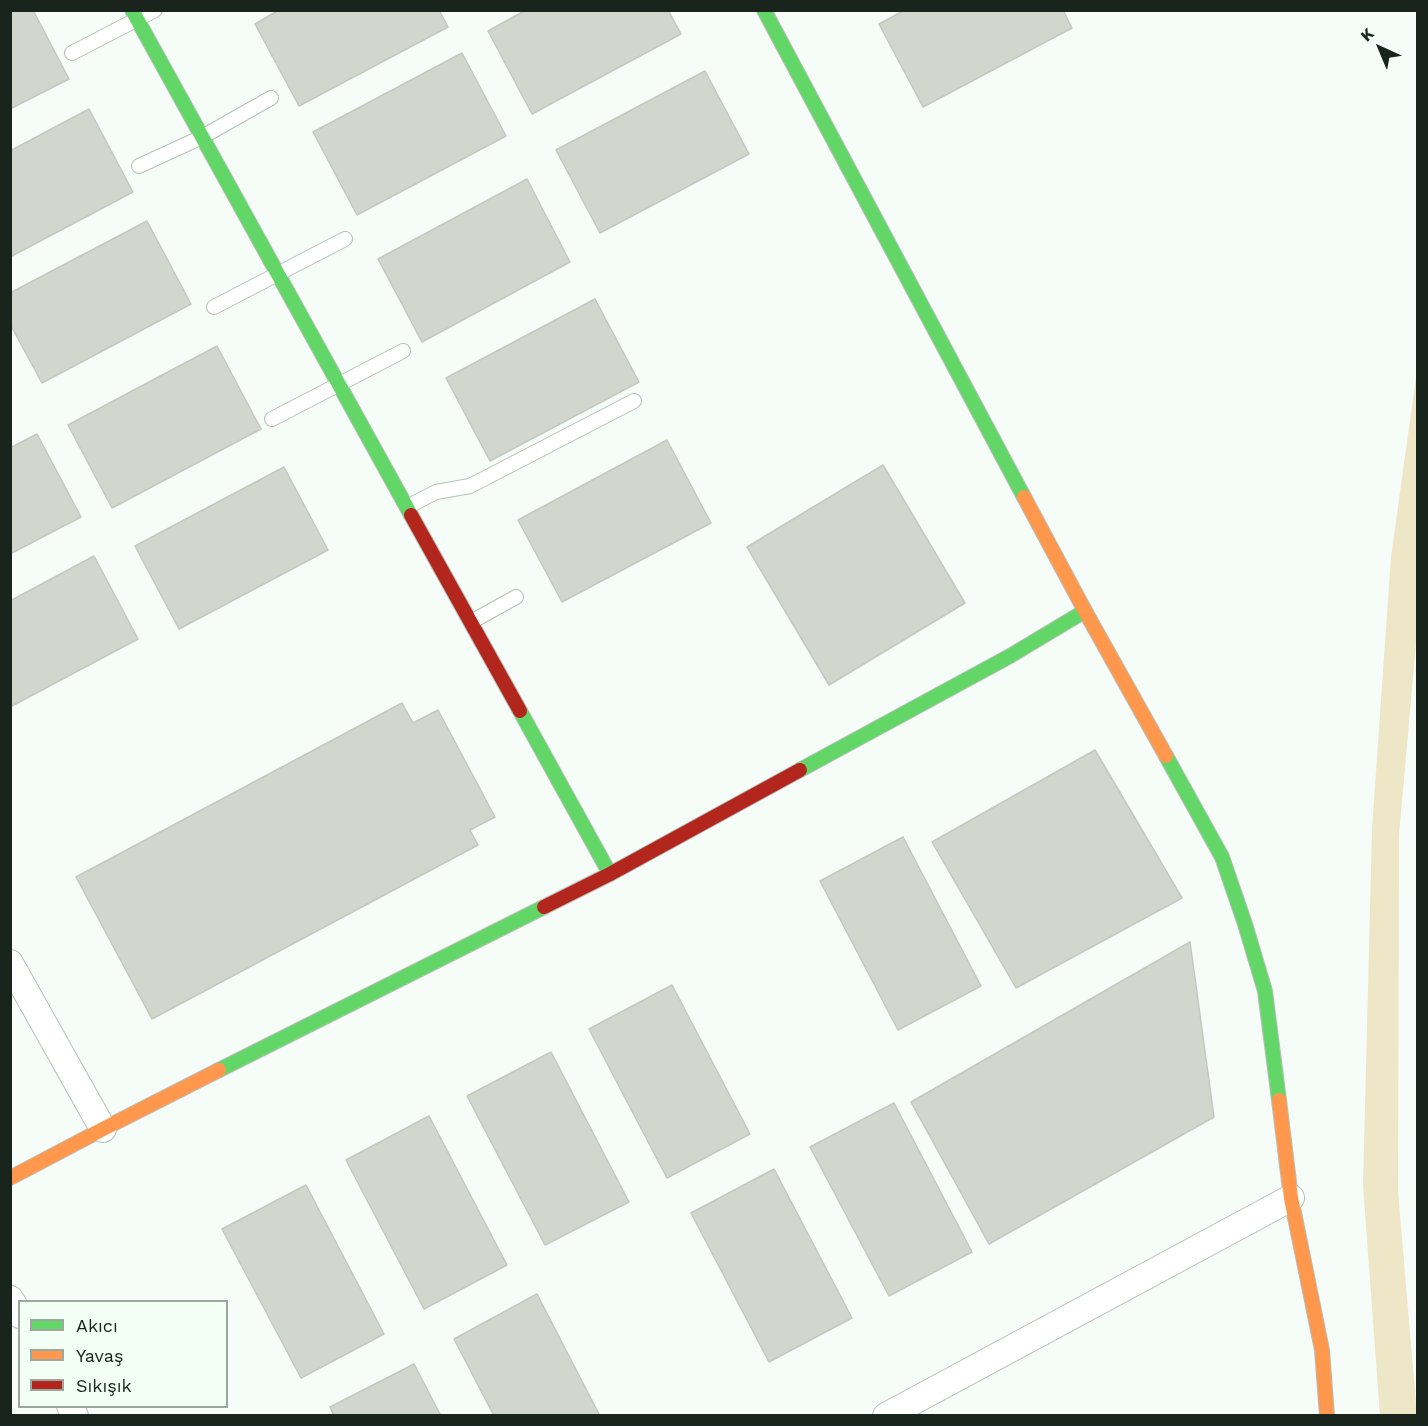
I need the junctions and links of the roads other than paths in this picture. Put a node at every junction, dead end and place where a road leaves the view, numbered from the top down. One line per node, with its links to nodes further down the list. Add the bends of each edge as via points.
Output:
1 (155, 10): 3 (lane)
2 (764, 10): 17 (street)
3 (134, 15): 4 (lane); 6 (street)
4 (72, 53)
5 (271, 98): 6 (lane)
6 (202, 136): 7 (lane); 9 (street)
7 (139, 166)
8 (345, 239): 9 (lane)
9 (278, 274): 10 (lane); 12 (street)
10 (213, 307)
11 (403, 351): 12 (lane)
12 (339, 385): 14 (lane); 15 (street)
13 (634, 401): 15 (lane, via 470,486 436,492)
14 (272, 419)
15 (407, 507): 18 (street)
16 (516, 597): 18 (lane)
17 (1085, 611): 19 (street, via 1010,656); 23 (street, via 1226,868 1265,991)
18 (470, 622): 19 (street)
19 (610, 874): 21 (street)
20 (10, 963): 21 (street)
21 (103, 1130): 22 (street)
22 (10, 1178)
23 (1290, 1198): 26 (street); 27 (street, via 1322,1350)
24 (10, 1299): 25 (street)
25 (18, 1312)
26 (886, 1416)
27 (1327, 1416)

